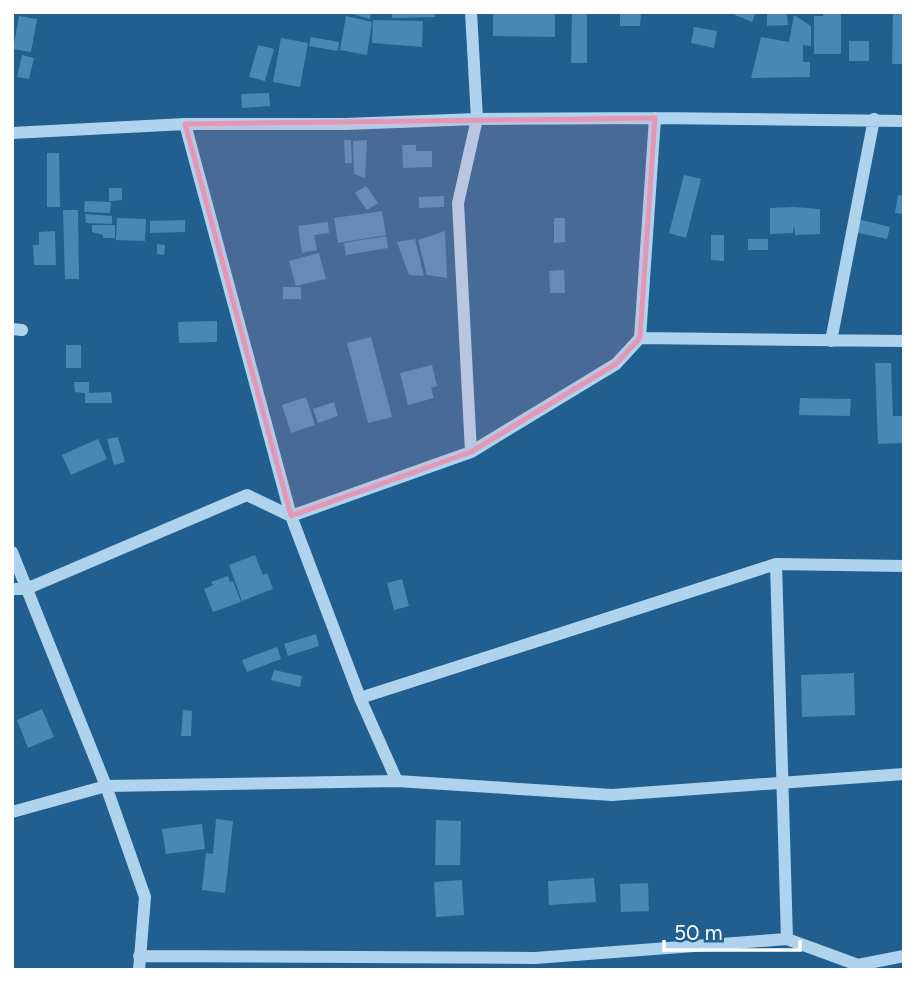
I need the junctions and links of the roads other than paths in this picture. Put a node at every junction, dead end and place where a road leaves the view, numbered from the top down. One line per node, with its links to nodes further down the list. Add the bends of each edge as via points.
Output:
1 (471, 12): 3 (street)
2 (655, 118): 3 (street); 4 (street); 8 (street)
3 (477, 119): 6 (street); 11 (street, via 458,203)
4 (874, 119): 5 (street); 9 (street)
5 (904, 121)
6 (185, 124): 7 (street); 12 (street)
7 (12, 132)
8 (640, 338): 9 (street); 11 (street, via 616,364)
9 (831, 341): 10 (street)
10 (904, 341)
11 (471, 452): 12 (street)
12 (291, 516): 17 (street, via 247,495); 18 (street)
13 (12, 552): 17 (street)
14 (776, 564): 15 (street); 18 (street); 21 (street)
15 (904, 566)
16 (12, 589): 17 (street)
17 (26, 589): 22 (street)
18 (360, 698): 20 (street)
19 (904, 774): 21 (street)
20 (397, 781): 21 (street, via 612,795); 22 (street)
21 (783, 782): 24 (street)
22 (106, 786): 23 (street); 26 (street, via 145,897)
23 (12, 812)
24 (787, 939): 27 (street); 28 (street)
25 (904, 956): 28 (street)
26 (139, 963): 27 (street)
27 (535, 964)
28 (856, 967)

